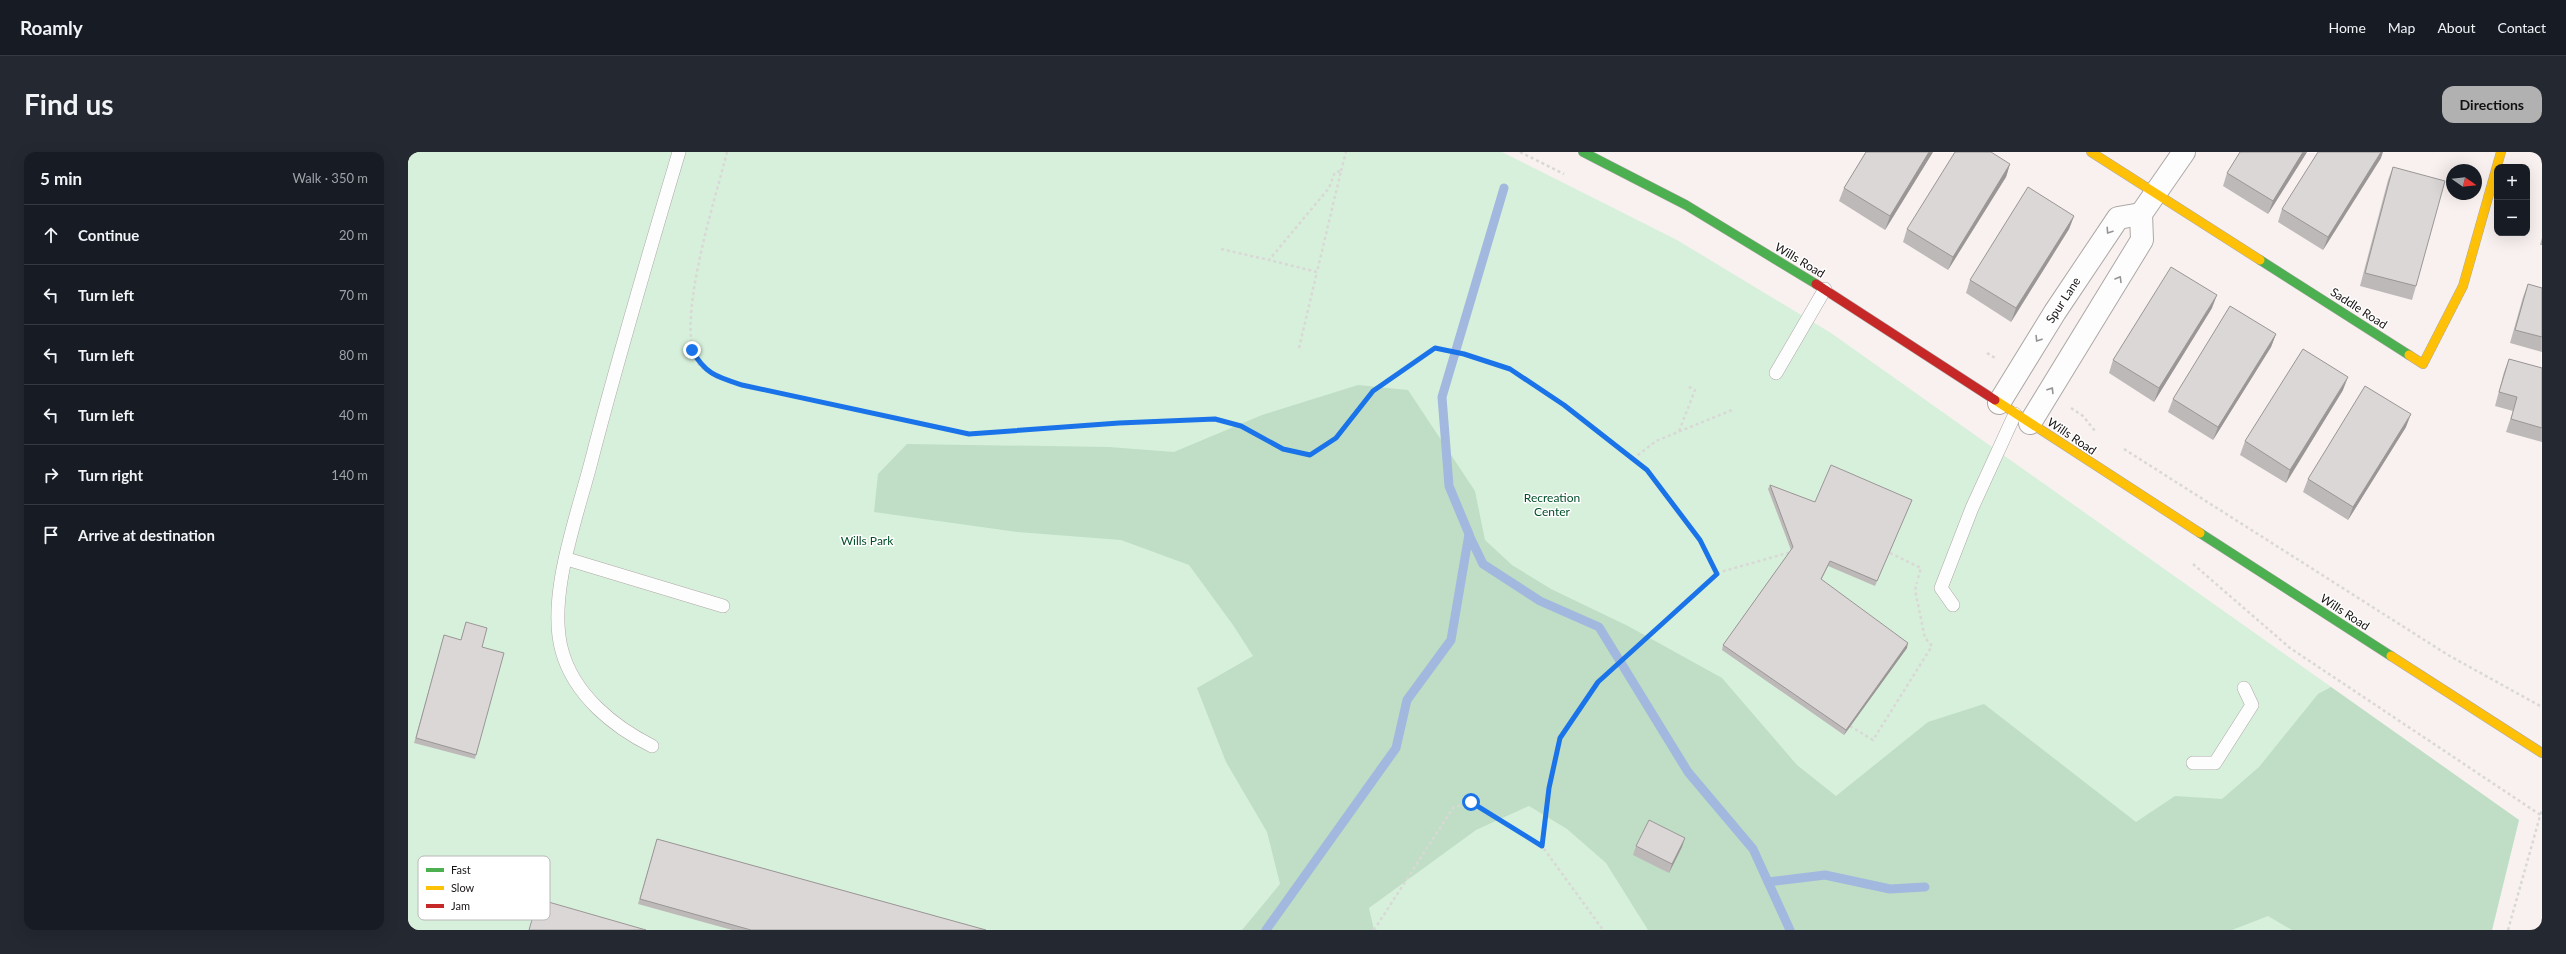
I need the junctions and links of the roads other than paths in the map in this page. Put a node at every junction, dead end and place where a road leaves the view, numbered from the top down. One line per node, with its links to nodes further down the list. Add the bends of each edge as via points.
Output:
1 (679, 152): 11 (lane, via 607,398)
2 (1583, 152): 8 (street, Wills Road, via 1686,204)
3 (2091, 152): 6 (street, Saddle Road)
4 (2184, 152): 6 (street)
5 (2501, 152): 6 (street, Saddle Road, via 2463,286 2423,364)
6 (2157, 193): 7 (street)
7 (2141, 214): 10 (street, one-way to 7, via 2049,394 2142,240); 10 (street, Spur Lane, one-way to 10, via 2118,218 2017,373)
8 (1825, 289): 9 (lane); 10 (street, Wills Road)
9 (1776, 373)
10 (2014, 413): 12 (lane, via 1972,508 1941,588); 16 (street, Wills Road)
11 (567, 559): 13 (lane); 15 (lane, via 558,608 563,653 573,675 592,702 615,724)
12 (1953, 605)
13 (723, 606)
14 (2244, 688): 17 (lane, via 2252,705 2215,763)
15 (652, 746)
16 (2542, 753)
17 (2193, 763)

